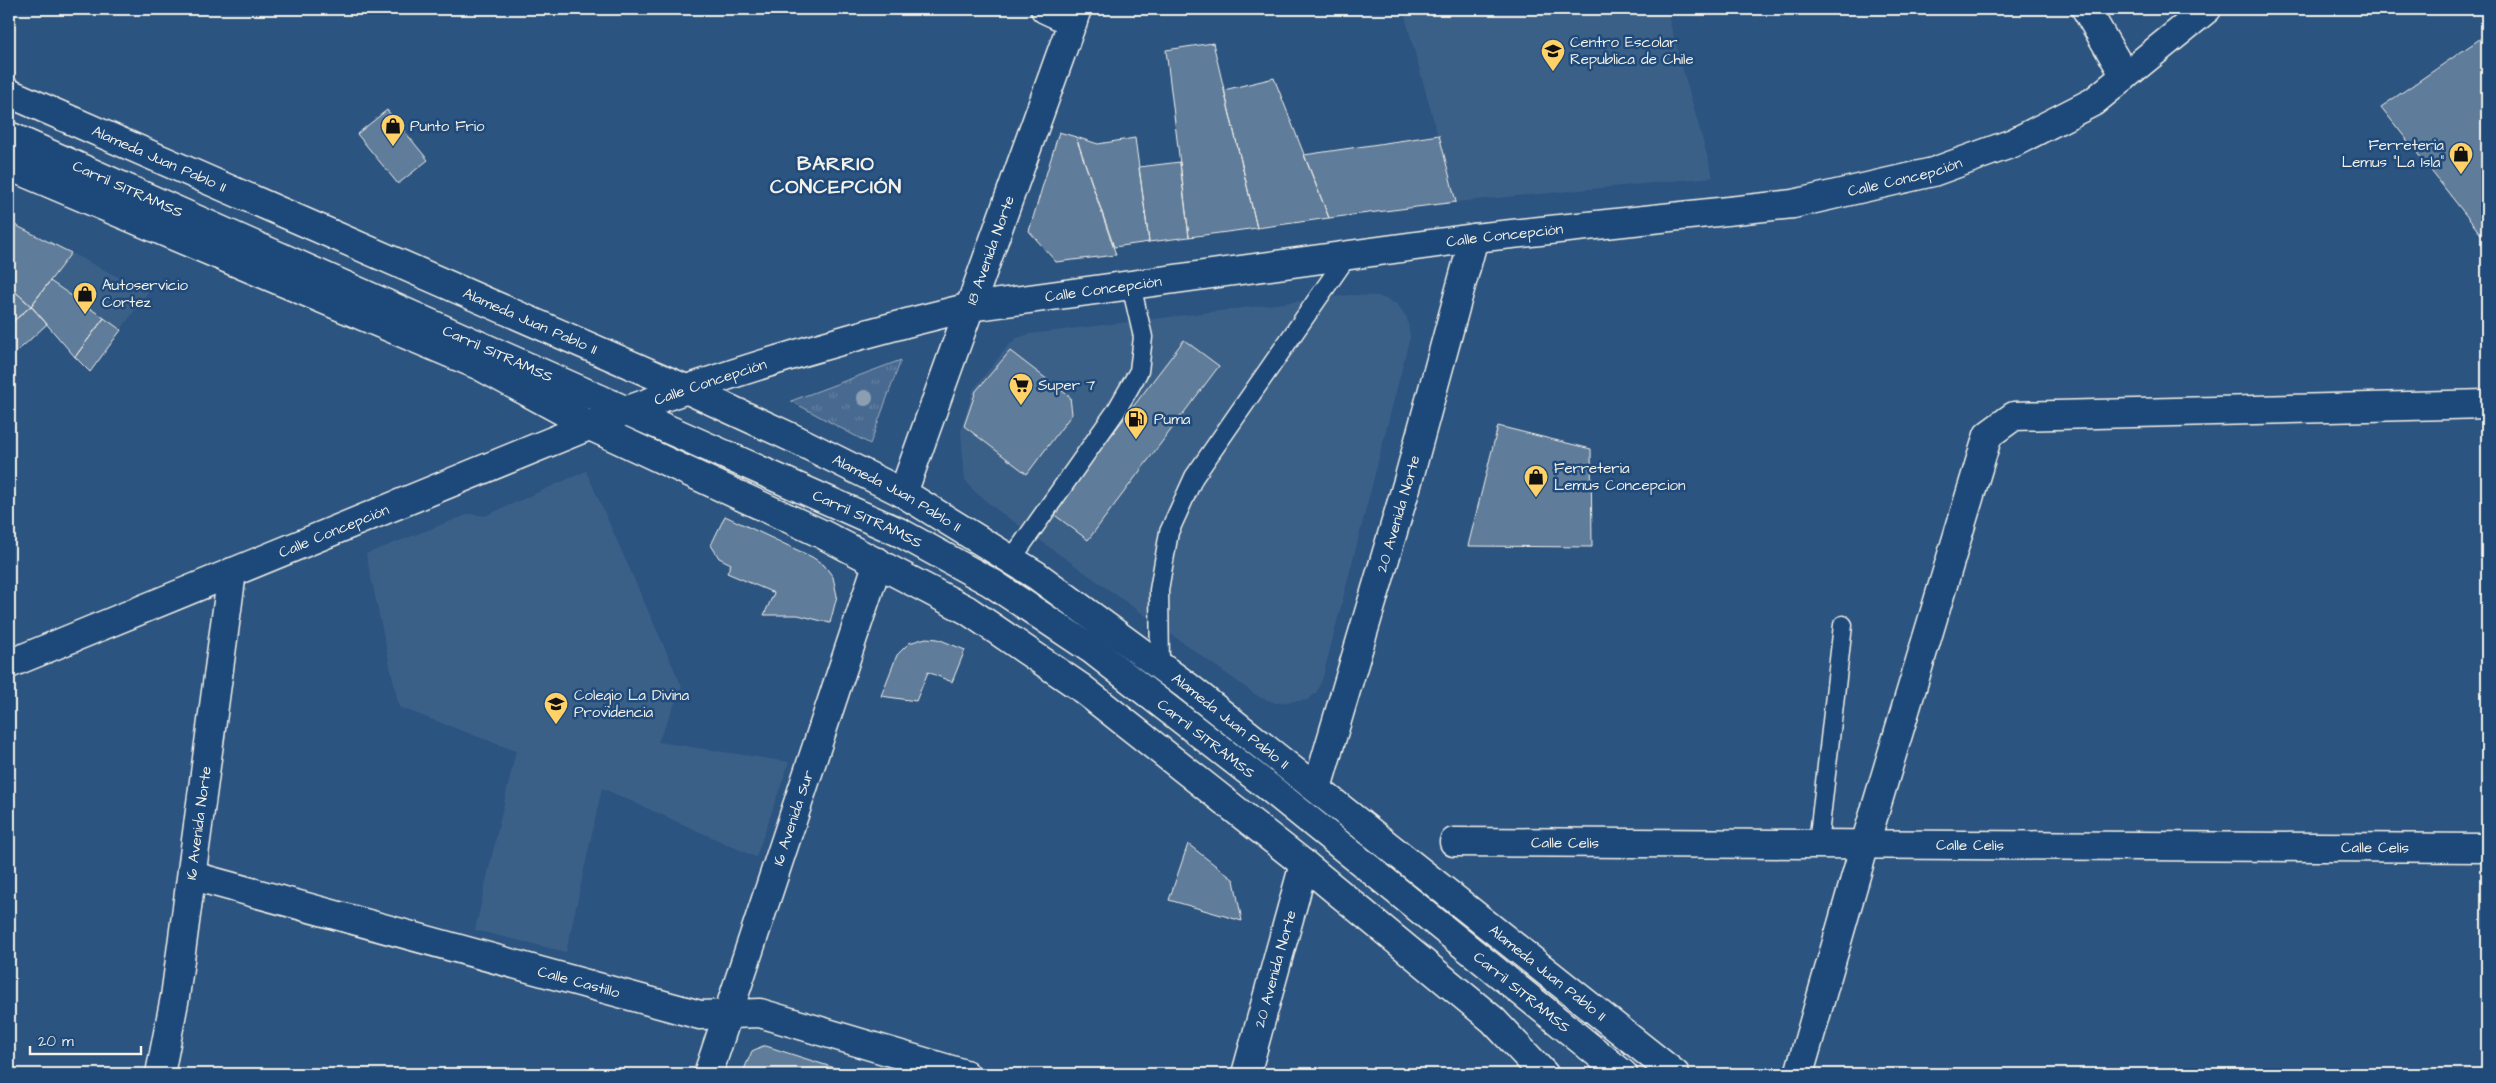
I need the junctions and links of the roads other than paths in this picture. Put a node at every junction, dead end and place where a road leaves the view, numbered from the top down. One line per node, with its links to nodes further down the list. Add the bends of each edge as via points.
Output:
1 (1045, 9): 4 (street)
2 (2086, 9): 5 (street)
3 (2207, 9): 5 (street, Calle Concepción)
4 (1075, 15): 12 (street, 18 Avenida Norte)
5 (2125, 76): 9 (street, Calle Concepción, via 2093,102 2013,143 1933,172 1793,204)
6 (9, 93): 13 (street, Alameda Juan Pablo II)
7 (9, 136): 15 (street, Carril SITRAMSS)
8 (9, 166): 16 (street, via 478,365)
9 (1474, 238): 10 (street, Calle Concepción); 24 (street, 20 Avenida Norte, via 1408,481)
10 (1348, 255): 11 (street, Calle Concepción); 23 (lane, via 1194,477 1169,532 1159,590)
11 (1131, 285): 12 (street, Calle Concepción); 18 (lane, via 1143,337 1139,371 1116,411)
12 (970, 307): 13 (street, Calle Concepción, via 825,346); 17 (street, 18 Avenida Norte)
13 (686, 389): 15 (street, Calle Concepción); 17 (street, Alameda Juan Pablo II)
14 (2487, 404): 27 (street, via 2014,416 1988,435)
15 (628, 410): 16 (street, Calle Concepción); 37 (street, Carril SITRAMSS, via 901,533 1044,616 1181,717)
16 (590, 426): 19 (street); 20 (street, Calle Concepción)
17 (903, 493): 18 (street, Alameda Juan Pablo II)
18 (1011, 560): 23 (street, Alameda Juan Pablo II)
19 (878, 562): 29 (street, via 967,610 1028,650 1164,752); 31 (street, 16 Avenida Sur)
20 (232, 572): 22 (street, Calle Concepción); 30 (street, 16 Avenida Norte)
21 (1843, 625): 26 (lane)
22 (9, 664)
23 (1160, 666): 24 (street, Alameda Juan Pablo II)
24 (1317, 788): 38 (street, Alameda Juan Pablo II)
25 (1454, 842): 26 (street, Calle Celis)
26 (1818, 844): 27 (street, Calle Celis)
27 (1865, 844): 28 (street, Calle Celis); 39 (street)
28 (2487, 848)
29 (1304, 864): 35 (street, 20 Avenida Norte); 36 (street, via 1493,1020)
30 (193, 876): 31 (street, Calle Castillo, via 700,1015); 32 (street, 16 Avenida Norte, via 176,997)
31 (729, 1014): 33 (street, 16 Avenida Sur); 34 (street, Calle Castillo, via 760,1013)
32 (160, 1074)
33 (708, 1074)
34 (965, 1074)
35 (1246, 1074)
36 (1544, 1074)
37 (1622, 1074)
38 (1675, 1074)
39 (1800, 1074)

